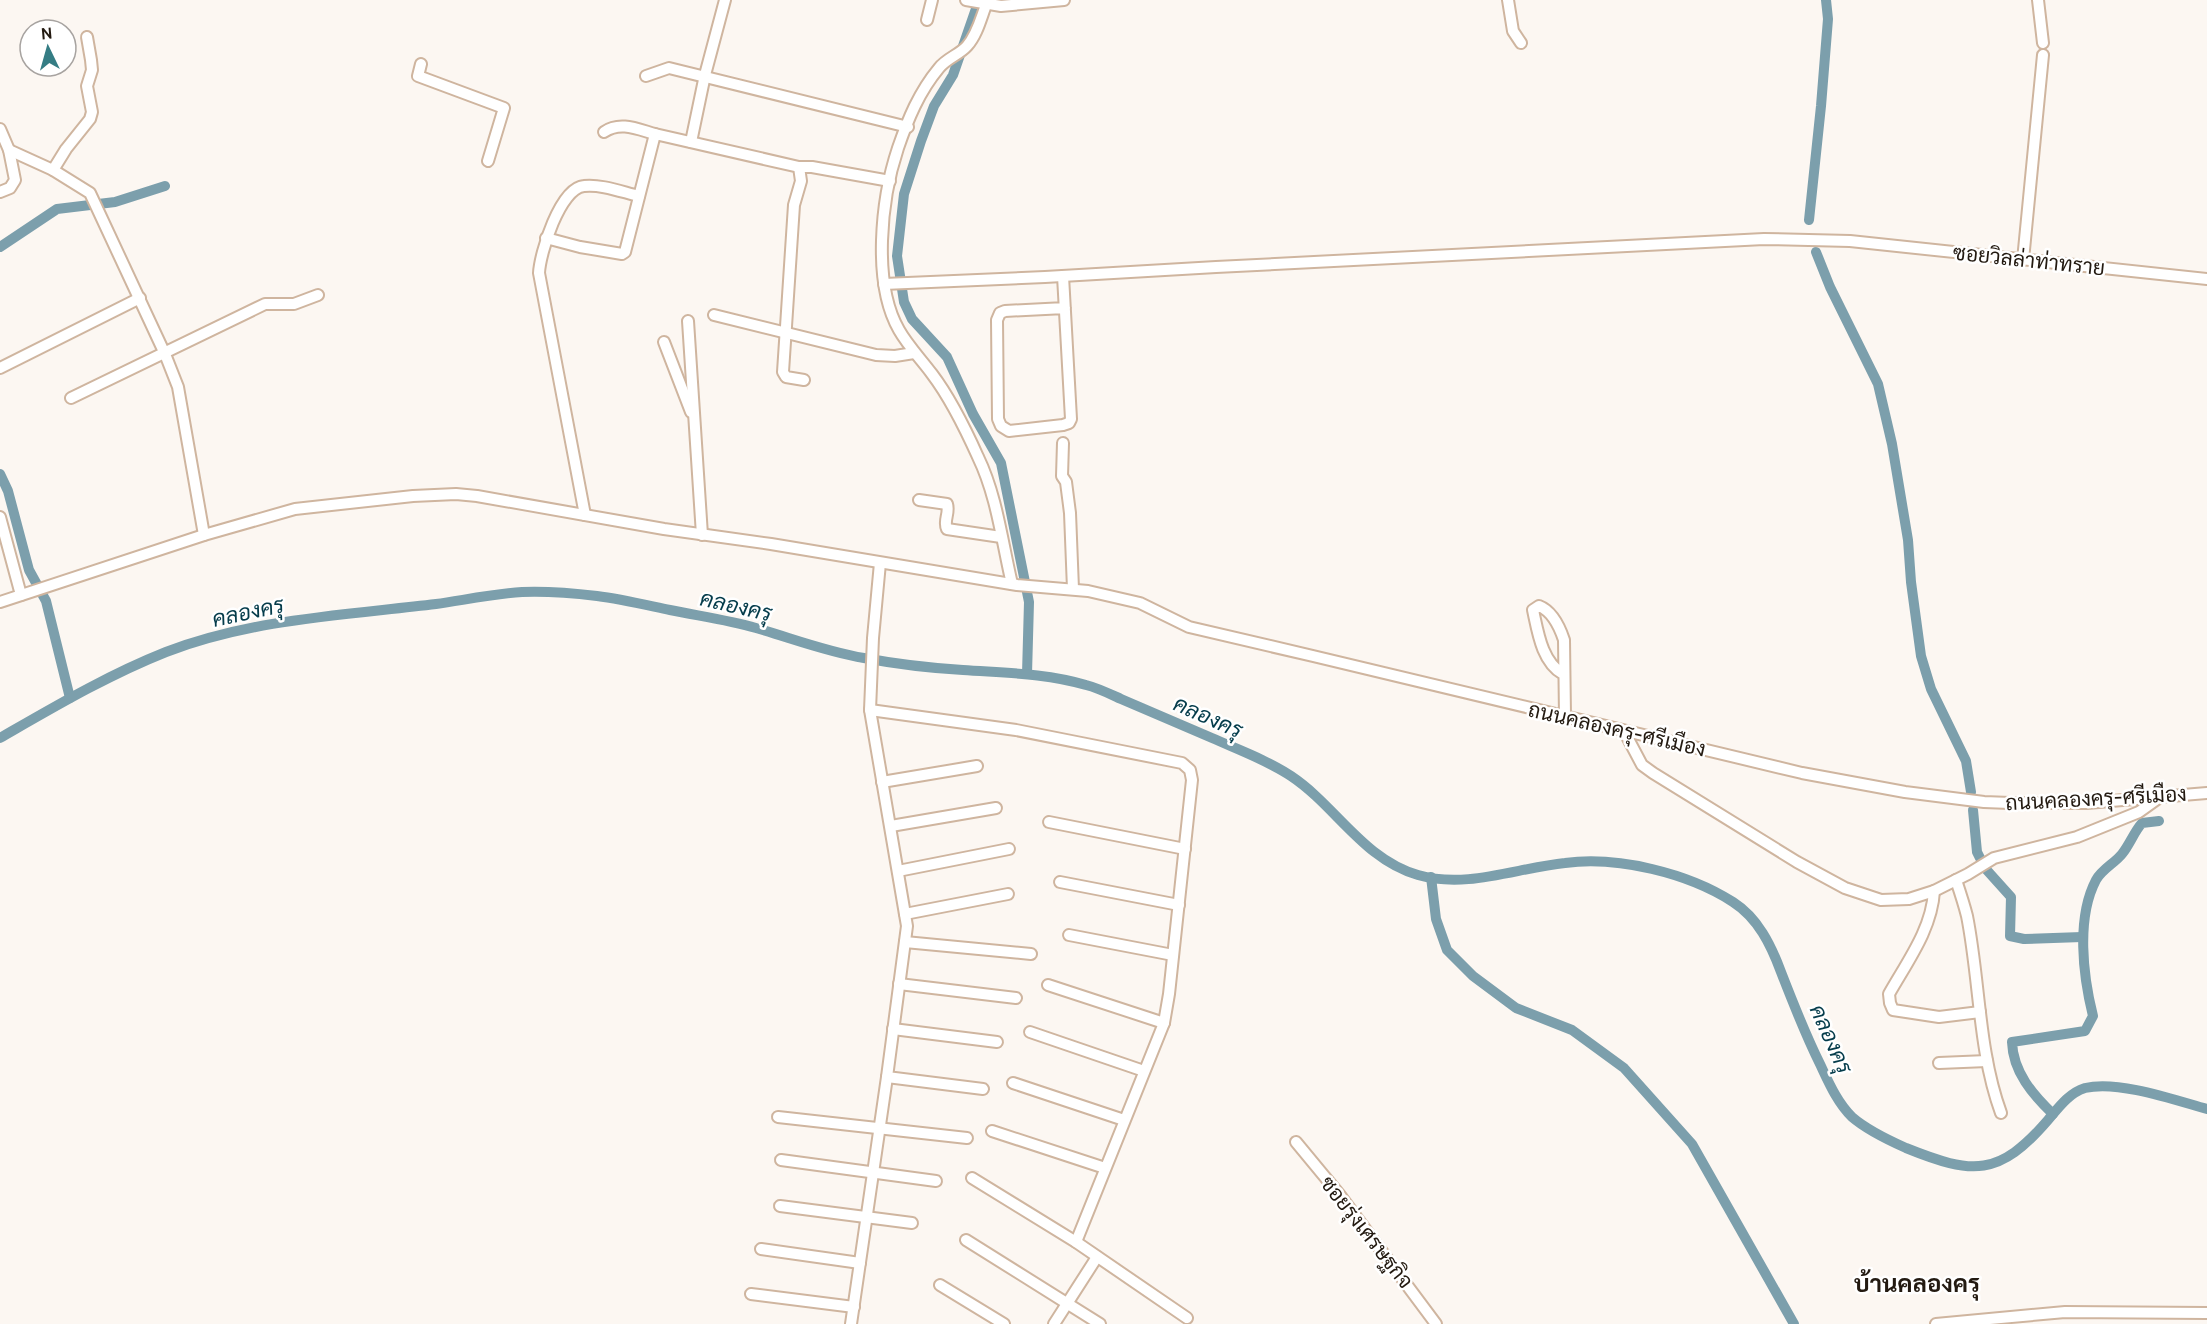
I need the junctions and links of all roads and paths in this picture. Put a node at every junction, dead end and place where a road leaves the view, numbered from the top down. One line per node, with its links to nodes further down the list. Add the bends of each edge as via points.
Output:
1 (725, 0): 13 (street)
2 (932, 0): 7 (street)
3 (1064, 0): 6 (street, via 1001,6)
4 (1508, 0): 10 (street, via 1513,31)
5 (2038, 0): 9 (street)
6 (977, 3): 15 (street, via 979,26 967,46 946,59 924,86)
7 (927, 20)
8 (87, 37): 23 (street, via 92,70 87,86 92,112)
9 (2043, 42)
10 (1521, 43)
11 (2043, 55): 28 (street)
12 (421, 64): 21 (street, via 418,76 504,108)
13 (705, 75): 14 (street, via 669,68); 15 (street); 19 (street)
14 (646, 76)
15 (908, 127): 24 (street)
16 (1, 132): 20 (street)
17 (604, 132): 18 (street, via 623,126)
18 (655, 134): 19 (street); 26 (street)
19 (691, 142): 22 (street)
20 (9, 150): 23 (street); 25 (street, via 15,180 10,188)
21 (488, 161)
22 (799, 167): 24 (street); 37 (street, via 801,181 794,205)
23 (54, 170): 33 (street, via 90,193)
24 (890, 181): 31 (street, via 882,246)
25 (0, 192)
26 (639, 196): 27 (street, via 581,186 565,198); 27 (street, via 628,245 622,254)
27 (546, 238): 47 (street, via 539,273)
28 (2023, 260): 29 (street, ซอยวิลล่าท่าทราย, via 1850,241 1764,239); 30 (street, ซอยวิลล่าท่าทราย)
29 (1064, 276): 31 (street, ซอยวิลล่าท่าทราย); 34 (street)
30 (2207, 279)
31 (887, 284): 39 (street, via 891,313)
32 (318, 295): 40 (street, via 294,304 265,304)
33 (140, 298): 40 (street); 41 (street)
34 (1065, 308): 34 (street, via 1071,419 1063,425 1009,431 998,419 1000,313)
35 (714, 315): 37 (street)
36 (688, 321): 44 (street)
37 (786, 333): 39 (street, via 876,355); 42 (street, via 783,375)
38 (664, 342): 44 (street)
39 (914, 353): 51 (street, via 952,405 980,459)
40 (165, 354): 43 (street); 49 (street, via 178,387)
41 (0, 368)
42 (804, 380)
43 (71, 398)
44 (694, 418): 50 (street)
45 (1063, 443): 54 (street, via 1062,476 1070,513)
46 (920, 500): 51 (street, via 947,504 947,529)
47 (585, 515): 49 (street, ถนนคลองครุ-ศรีเมือง, via 477,496 422,496 295,509); 50 (street, ถนนคลองครุ-ศรีเมือง)
48 (0, 517): 55 (street)
49 (204, 535): 55 (street, ถนนคลองครุ-ศรีเมือง)
50 (702, 535): 52 (street, ถนนคลองครุ-ศรีเมือง)
51 (1001, 537): 53 (street)
52 (880, 563): 53 (street, ถนนคลองครุ-ศรีเมือง); 58 (street)
53 (1015, 584): 54 (street, ถนนคลองครุ-ศรีเมือง)
54 (1073, 589): 59 (street, ถนนคลองครุ-ศรีเมือง, via 1140,603 1189,627 1211,633)
55 (27, 594): 56 (street, ถนนคลองครุ-ศรีเมือง)
56 (0, 602)
57 (1563, 674): 57 (street, via 1545,654 1533,610 1539,606 1560,628 1564,640); 59 (street)
58 (870, 710): 62 (street); 69 (street, via 1016,730 1182,763 1190,770 1192,780)
59 (1565, 716): 60 (street, ถนนคลองครุ-ศรีเมือง)
60 (1624, 731): 64 (street, ถนนคลองครุ-ศรีเมือง, via 1802,773 1958,799 2076,803); 73 (street, via 1642,765 1653,773 1845,888 1881,900 1909,899)
61 (977, 766): 62 (street)
62 (882, 783): 67 (street)
63 (2207, 793): 64 (street, ถนนคลองครุ-ศรีเมือง)
64 (2160, 797): 71 (street, via 2139,812 2106,826 1994,858)
65 (996, 808): 67 (street)
66 (1049, 822): 69 (street)
67 (891, 826): 70 (street)
68 (1009, 849): 70 (street)
69 (1185, 849): 75 (street)
70 (898, 871): 76 (street)
71 (1956, 880): 73 (street); 84 (street, via 1966,915)
72 (1060, 882): 75 (street)
73 (1934, 891): 84 (street, via 1927,927 1889,994 1890,1003 1893,1010 1939,1017)
74 (1008, 894): 76 (street)
75 (1179, 905): 80 (street)
76 (905, 914): 78 (street)
77 (1069, 935): 80 (street)
78 (904, 942): 79 (street); 81 (street)
79 (1031, 954)
80 (1173, 955): 85 (street)
81 (899, 984): 83 (street); 86 (street)
82 (1048, 984): 85 (street)
83 (1016, 998)
84 (1980, 1012): 89 (street)
85 (1164, 1023): 91 (street)
86 (893, 1029): 88 (street); 92 (street)
87 (1030, 1032): 91 (street)
88 (997, 1042)
89 (1987, 1061): 90 (street); 95 (street)
90 (1939, 1063)
91 (1144, 1071): 97 (street)
92 (887, 1077): 94 (street); 98 (street)
93 (1013, 1083): 97 (street)
94 (983, 1089)
95 (2001, 1113)
96 (778, 1117): 98 (street)
97 (1125, 1120): 103 (street)
98 (878, 1128): 100 (street); 104 (street)
99 (992, 1131): 103 (street)
100 (967, 1138)
101 (1296, 1142): 125 (street, ซอยรุ่งเศรษฐกิจ)
102 (781, 1160): 104 (street)
103 (1105, 1168): 111 (street)
104 (873, 1173): 106 (street); 108 (street)
105 (972, 1178): 111 (street)
106 (936, 1181)
107 (780, 1206): 108 (street)
108 (868, 1217): 109 (street); 114 (street)
109 (912, 1223)
110 (966, 1240): 117 (street)
111 (1076, 1242): 113 (street)
112 (761, 1249): 114 (street)
113 (1097, 1257): 117 (street); 120 (street)
114 (860, 1263): 118 (street)
115 (940, 1285): 122 (street)
116 (751, 1294): 118 (street)
117 (1067, 1304): 123 (street); 124 (street)
118 (854, 1307): 121 (street)
119 (2207, 1313): 126 (street, via 2065,1312)
120 (1187, 1318)
121 (851, 1324)
122 (1004, 1324)
123 (1054, 1324)
124 (1100, 1324)
125 (1436, 1324)
126 (1936, 1324)

